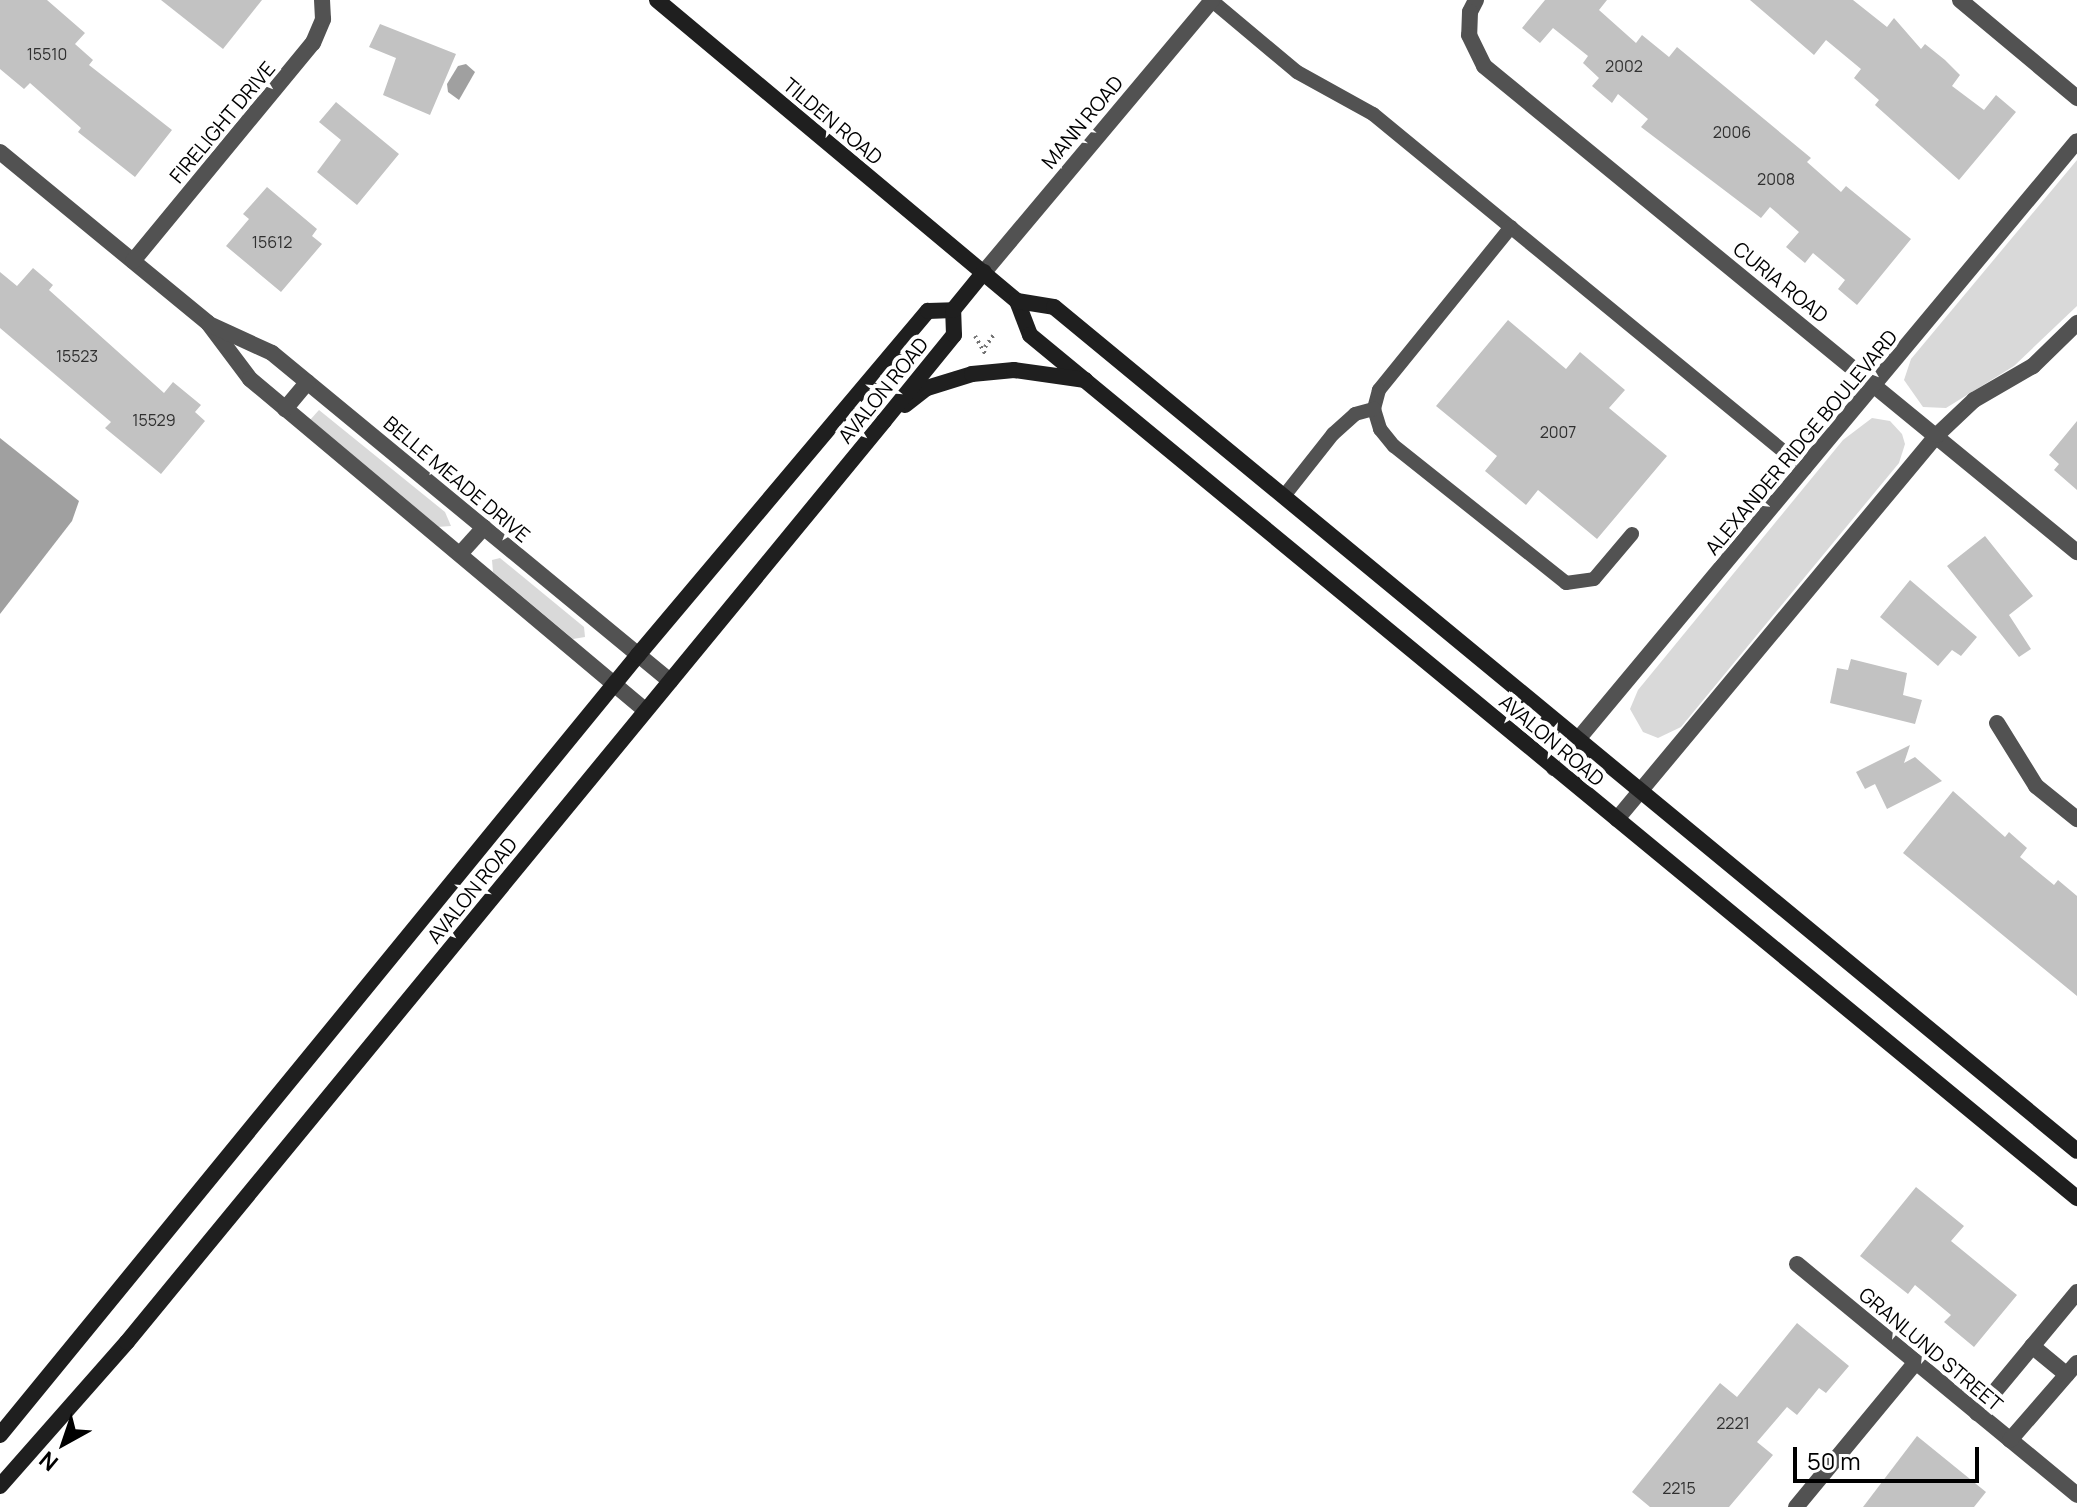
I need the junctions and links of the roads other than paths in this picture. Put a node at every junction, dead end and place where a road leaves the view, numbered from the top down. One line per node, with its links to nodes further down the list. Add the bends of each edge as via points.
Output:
1 (322, 0): 10 (street, FIRELIGHT DRIVE, via 323,19 313,43)
2 (657, 0): 11 (main road, TILDEN ROAD)
3 (1212, 0): 9 (lane, via 1297,72 1373,114); 11 (street, MANN ROAD)
4 (1476, 0): 18 (street, CURIA ROAD, via 1469,35 1484,66)
5 (1960, 0): 6 (street)
6 (2077, 98)
7 (2077, 141): 18 (street, ALEXANDER RIDGE BOULEVARD)
8 (0, 152): 10 (street, BELLE MEADE DRIVE)
9 (1511, 227): 20 (lane, via 1379,390); 23 (lane)
10 (133, 261): 14 (street, BELLE MEADE DRIVE)
11 (984, 272): 12 (main road, AVALON ROAD); 13 (main road, AVALON ROAD)
12 (1017, 301): 16 (main road, AVALON ROAD, via 1030,335); 24 (main road, AVALON ROAD, via 1054,307)
13 (953, 310): 21 (main road, AVALON ROAD, via 954,335); 29 (main road, AVALON ROAD, via 928,311)
14 (208, 323): 17 (street, BELLE MEADE DRIVE, via 272,353); 19 (street, BELLE MEADE DRIVE, via 250,379)
15 (2077, 323): 22 (street, via 2033,366 1974,400)
16 (1085, 380): 21 (main road, via 1014,370 972,374 927,388); 35 (main road, AVALON ROAD)
17 (308, 382): 19 (street); 25 (street, BELLE MEADE DRIVE)
18 (1875, 385): 22 (street, CURIA ROAD); 23 (street, ALEXANDER RIDGE BOULEVARD)
19 (285, 409): 28 (street, BELLE MEADE DRIVE)
20 (1374, 409): 24 (lane, via 1355,414 1333,434); 26 (lane, via 1380,429 1394,446 1566,583 1594,579)
21 (884, 421): 30 (main road, AVALON ROAD)
22 (1937, 435): 27 (street, CURIA ROAD); 36 (street)
23 (1805, 469): 34 (street, ALEXANDER RIDGE BOULEVARD)
24 (1284, 496): 34 (main road, AVALON ROAD)
25 (484, 527): 28 (street); 29 (street, BELLE MEADE DRIVE)
26 (1632, 534)
27 (2077, 552)
28 (460, 554): 31 (street, BELLE MEADE DRIVE)
29 (638, 655): 30 (street, BELLE MEADE DRIVE); 31 (main road, AVALON ROAD)
30 (670, 681): 32 (main road, AVALON ROAD)
31 (614, 684): 32 (street, BELLE MEADE DRIVE); 47 (main road, AVALON ROAD)
32 (645, 710): 49 (main road, AVALON ROAD, via 127,1342)
33 (1997, 723): 38 (street, via 2036,786)
34 (1579, 739): 35 (street, ALEXANDER RIDGE BOULEVARD); 36 (main road, AVALON ROAD)
35 (1554, 768): 37 (main road, AVALON ROAD)
36 (1641, 791): 37 (street); 39 (main road, AVALON ROAD)
37 (1617, 819): 40 (main road, AVALON ROAD)
38 (2077, 819)
39 (2077, 1151)
40 (2077, 1198)
41 (1797, 1264): 44 (street, GRANLUND STREET)
42 (2077, 1292): 43 (street)
43 (2032, 1346): 45 (street); 46 (street)
44 (1916, 1362): 46 (street, GRANLUND STREET); 51 (street)
45 (2072, 1369): 48 (street)
46 (1977, 1413): 48 (street, GRANLUND STREET)
47 (0, 1435)
48 (2010, 1440): 50 (street, GRANLUND STREET)
49 (0, 1486)
50 (2077, 1495)
51 (1796, 1507)

